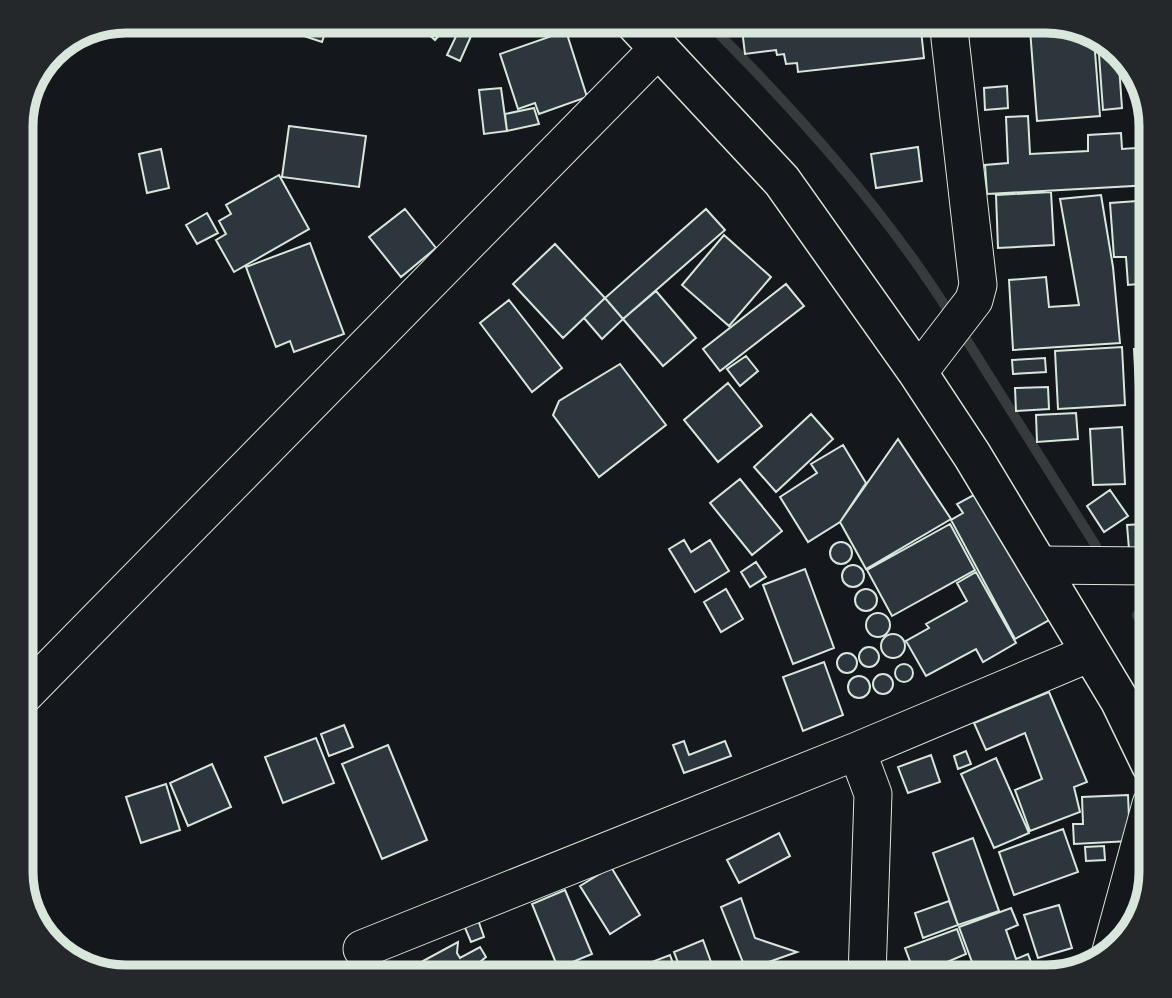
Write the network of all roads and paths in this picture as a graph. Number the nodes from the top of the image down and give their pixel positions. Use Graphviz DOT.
graph roads {
  1 [pos="645,33"];
  2 [pos="949,33"];
  3 [pos="659,48"];
  4 [pos="918,373"];
  5 [pos="1038,565"];
  6 [pos="1139,566"];
  7 [pos="1090,653"];
  8 [pos="33,686"];
  9 [pos="1139,740"];
  10 [pos="857,751"];
  11 [pos="1139,848"];
  12 [pos="1116,933"];
  13 [pos="362,949"];
  14 [pos="867,965"];
  1 -- 3 [label="main road"];
  2 -- 4 [label="street"];
  3 -- 4 [label="main road"];
  3 -- 8 [label="street"];
  4 -- 5 [label="main road"];
  5 -- 6 [label="street"];
  5 -- 7 [label="main road"];
  7 -- 9 [label="main road"];
  7 -- 10 [label="street"];
  10 -- 13 [label="street"];
  10 -- 14 [label="street"];
  11 -- 12 [label="street"];
}
